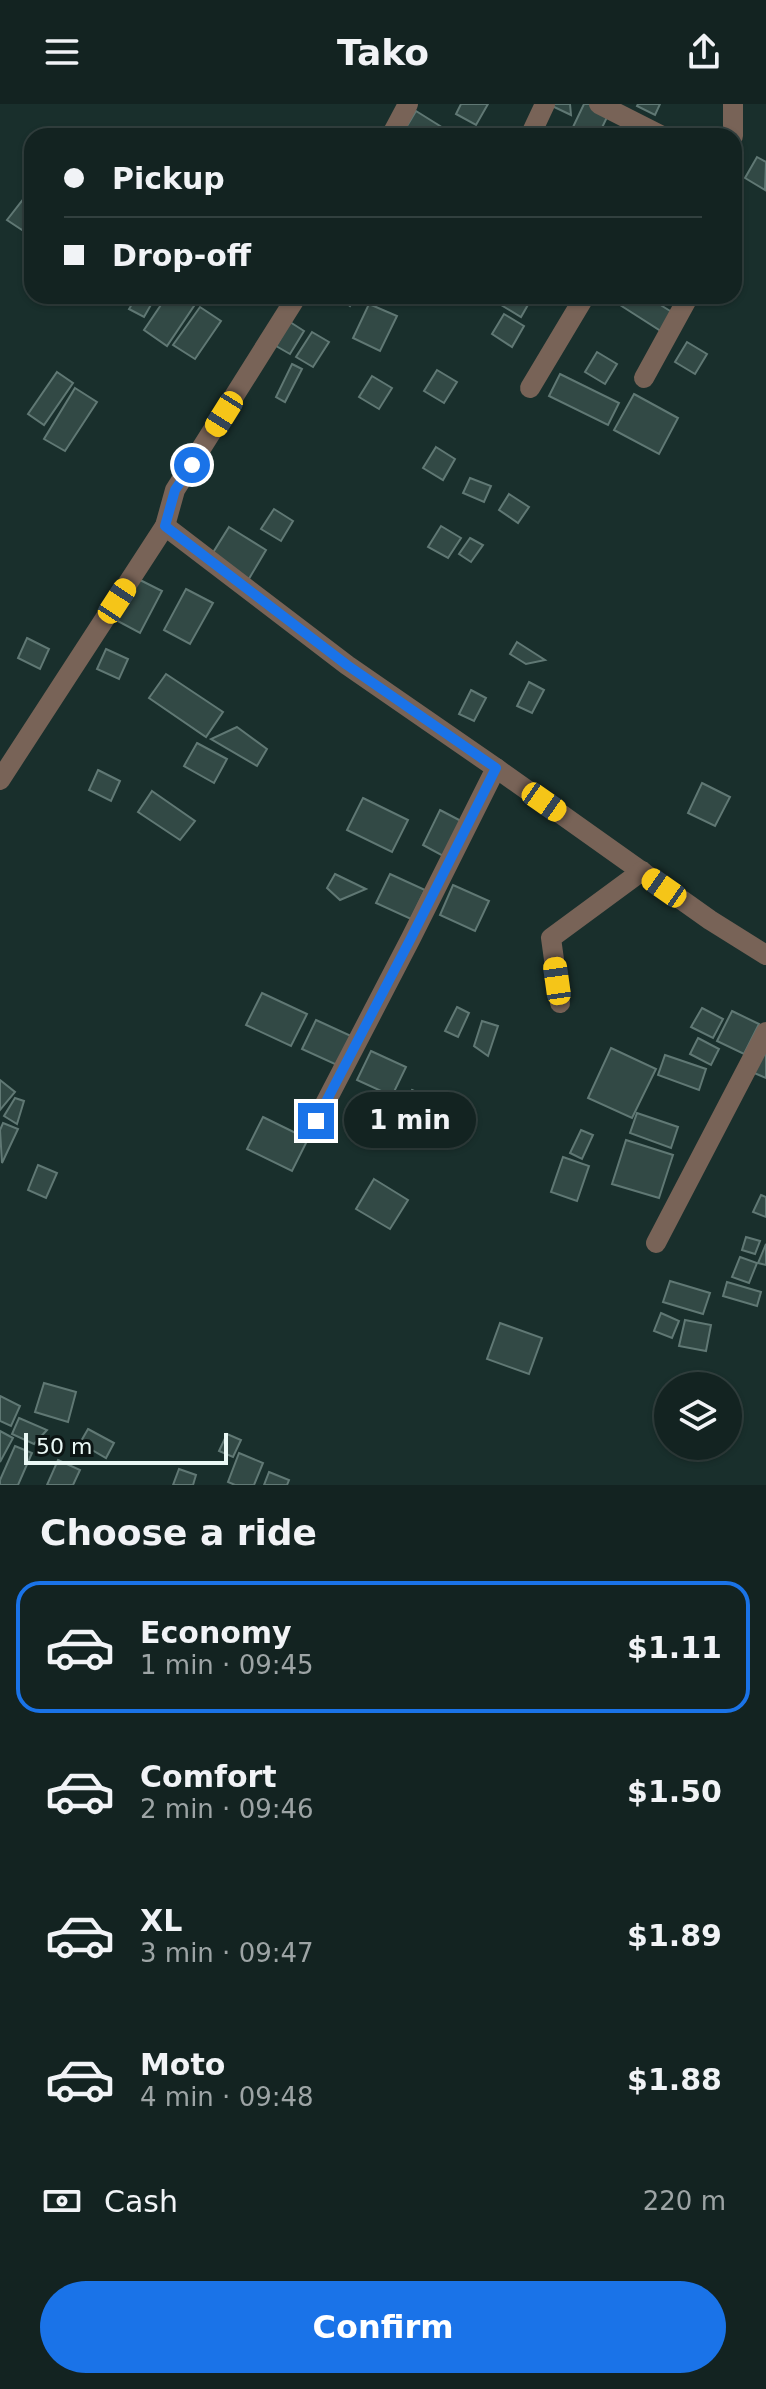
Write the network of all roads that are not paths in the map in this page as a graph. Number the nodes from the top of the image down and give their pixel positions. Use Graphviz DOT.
graph roads {
  1 [pos="408,104"];
  2 [pos="545,104"];
  3 [pos="599,104"];
  4 [pos="733,104"];
  5 [pos="395,128"];
  6 [pos="534,128"];
  7 [pos="646,128"];
  8 [pos="733,128"];
  9 [pos="292,304"];
  10 [pos="580,304"];
  11 [pos="685,304"];
  12 [pos="644,378"];
  13 [pos="530,388"];
  14 [pos="165,526"];
  15 [pos="496,768"];
  16 [pos="0,780"];
  17 [pos="642,871"];
  18 [pos="766,955"];
  19 [pos="560,1003"];
  20 [pos="766,1032"];
  21 [pos="316,1121"];
  22 [pos="656,1243"];
  1 -- 5 [label="street"];
  2 -- 6 [label="street"];
  3 -- 7 [label="street"];
  4 -- 8 [label="street"];
  9 -- 14 [label="street"];
  10 -- 13 [label="street"];
  11 -- 12 [label="street"];
  14 -- 15 [label="street"];
  14 -- 16 [label="street"];
  15 -- 17 [label="street"];
  15 -- 21 [label="street"];
  17 -- 18 [label="street"];
  17 -- 19 [label="street"];
  20 -- 22 [label="street"];
}
